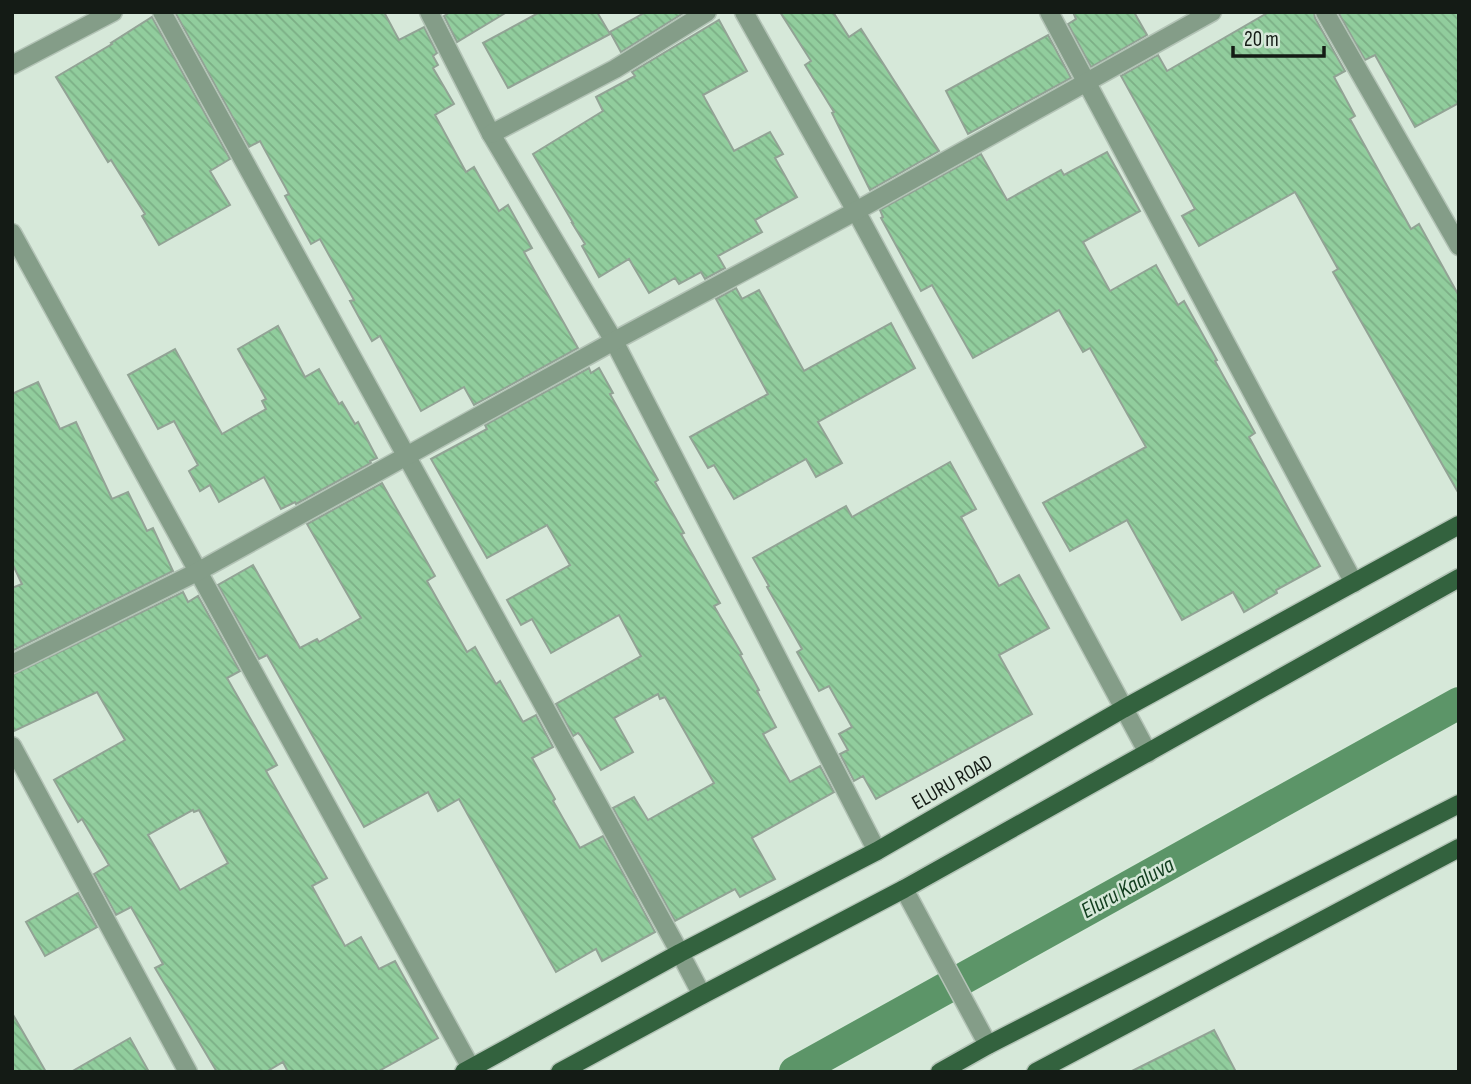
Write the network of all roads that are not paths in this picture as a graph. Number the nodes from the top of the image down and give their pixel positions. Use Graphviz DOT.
graph roads {
  1 [pos="113,12"];
  2 [pos="162,12"];
  3 [pos="429,12"];
  4 [pos="708,12"];
  5 [pos="744,12"];
  6 [pos="1049,12"];
  7 [pos="1212,12"];
  8 [pos="1325,12"];
  9 [pos="12,65"];
  10 [pos="1086,82"];
  11 [pos="491,134"];
  12 [pos="856,211"];
  13 [pos="12,233"];
  14 [pos="1459,246"];
  15 [pos="614,341"];
  16 [pos="406,456"];
  17 [pos="1459,525"];
  18 [pos="200,571"];
  19 [pos="1459,578"];
  20 [pos="1354,583"];
  21 [pos="12,664"];
  22 [pos="1123,709"];
  23 [pos="12,746"];
  24 [pos="1148,753"];
  25 [pos="1459,804"];
  26 [pos="1459,848"];
  27 [pos="877,851"];
  28 [pos="904,889"];
  29 [pos="680,953"];
  30 [pos="702,995"];
  31 [pos="988,1045"];
  32 [pos="468,1070"];
  33 [pos="188,1072"];
  34 [pos="560,1072"];
  35 [pos="940,1072"];
  36 [pos="1036,1072"];
  1 -- 9 [label="street"];
  2 -- 16 [label="street"];
  3 -- 11 [label="street"];
  4 -- 11 [label="street"];
  5 -- 12 [label="street"];
  6 -- 10 [label="street"];
  7 -- 10 [label="street"];
  8 -- 14 [label="street"];
  10 -- 12 [label="street"];
  10 -- 20 [label="street"];
  11 -- 15 [label="street"];
  12 -- 15 [label="street"];
  12 -- 22 [label="street"];
  13 -- 18 [label="street"];
  15 -- 16 [label="street"];
  15 -- 27 [label="street"];
  16 -- 18 [label="street"];
  16 -- 29 [label="street"];
  17 -- 20 [label="main road, ELURU ROAD"];
  18 -- 21 [label="street"];
  18 -- 32 [label="street"];
  19 -- 24 [label="main road"];
  20 -- 22 [label="main road, ELURU ROAD"];
  22 -- 24 [label="street"];
  22 -- 27 [label="main road, ELURU ROAD"];
  23 -- 33 [label="street"];
  24 -- 28 [label="main road"];
  25 -- 31 [label="main road"];
  26 -- 36 [label="main road"];
  27 -- 29 [label="main road, ELURU ROAD"];
  28 -- 30 [label="main road"];
  28 -- 31 [label="street"];
  29 -- 30 [label="street"];
  29 -- 32 [label="main road, ELURU ROAD"];
  30 -- 34 [label="main road"];
  31 -- 35 [label="main road"];
}
